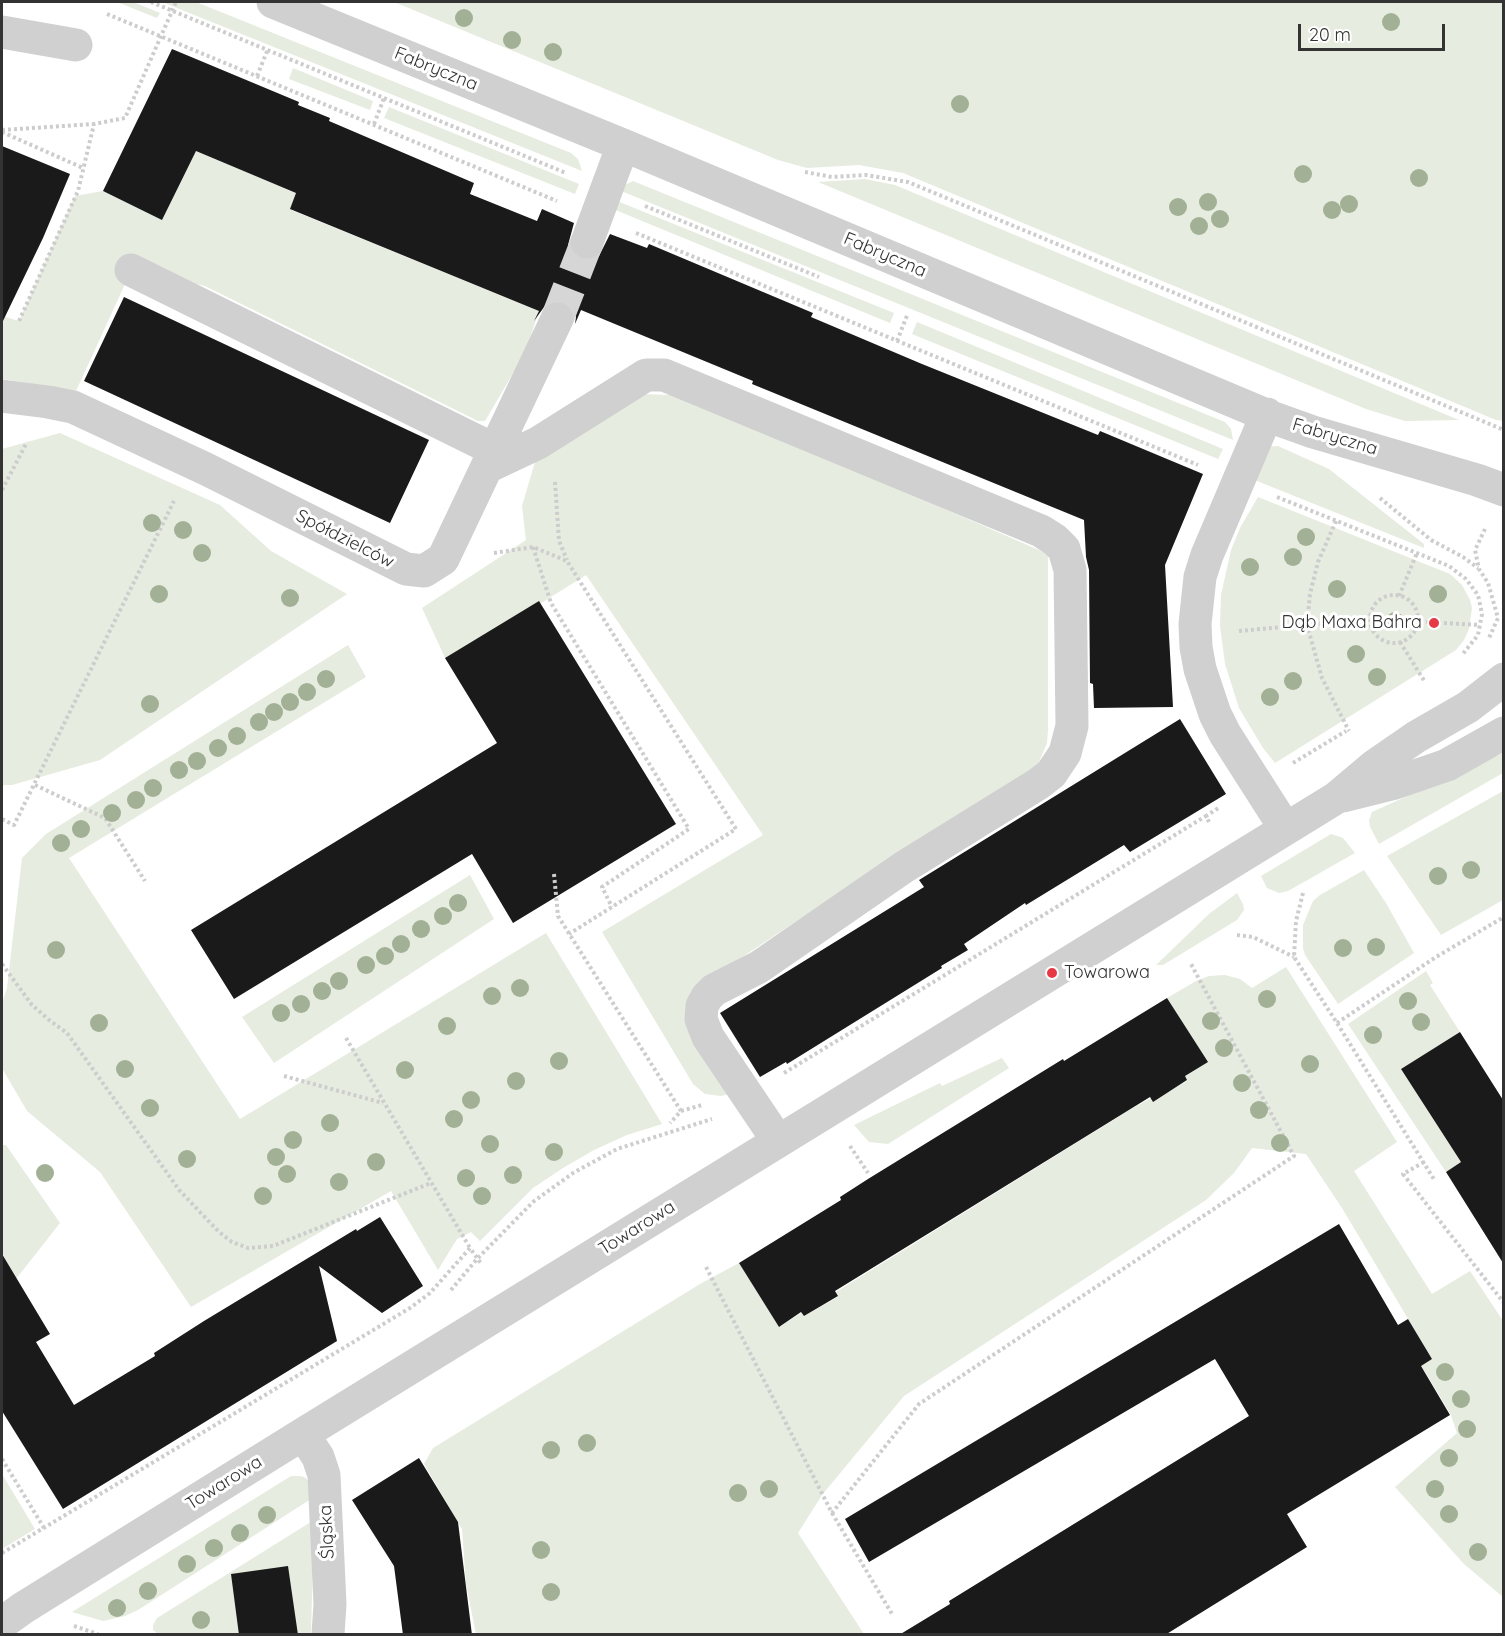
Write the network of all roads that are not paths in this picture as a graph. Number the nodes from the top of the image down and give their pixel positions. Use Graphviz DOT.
graph roads {
  1 [pos="273,2"];
  2 [pos="2,32"];
  3 [pos="76,45"];
  4 [pos="622,145"];
  5 [pos="596,216"];
  6 [pos="131,270"];
  7 [pos="557,319"];
  8 [pos="2,396"];
  9 [pos="1267,414"];
  10 [pos="491,458"];
  11 [pos="1503,490"];
  12 [pos="1503,679"];
  13 [pos="1503,733"];
  14 [pos="1336,798"];
  15 [pos="1285,828"];
  16 [pos="778,1141"];
  17 [pos="303,1434"];
  18 [pos="2,1623"];
  19 [pos="328,1635"];
  1 -- 4 [label="street, Fabryczna"];
  2 -- 3 [label="street"];
  4 -- 5 [label="street"];
  4 -- 9 [label="street, Fabryczna"];
  6 -- 10 [label="street"];
  7 -- 10 [label="street"];
  8 -- 10 [label="street, Spółdzielców"];
  9 -- 11 [label="street, Fabryczna"];
  9 -- 15 [label="street"];
  10 -- 16 [label="street"];
  12 -- 14 [label="street, Towarowa"];
  13 -- 14 [label="street, Towarowa"];
  14 -- 15 [label="street, Towarowa"];
  15 -- 16 [label="street, Towarowa"];
  16 -- 17 [label="street, Towarowa"];
  17 -- 18 [label="street, Towarowa"];
  17 -- 19 [label="street, Śląska"];
}
